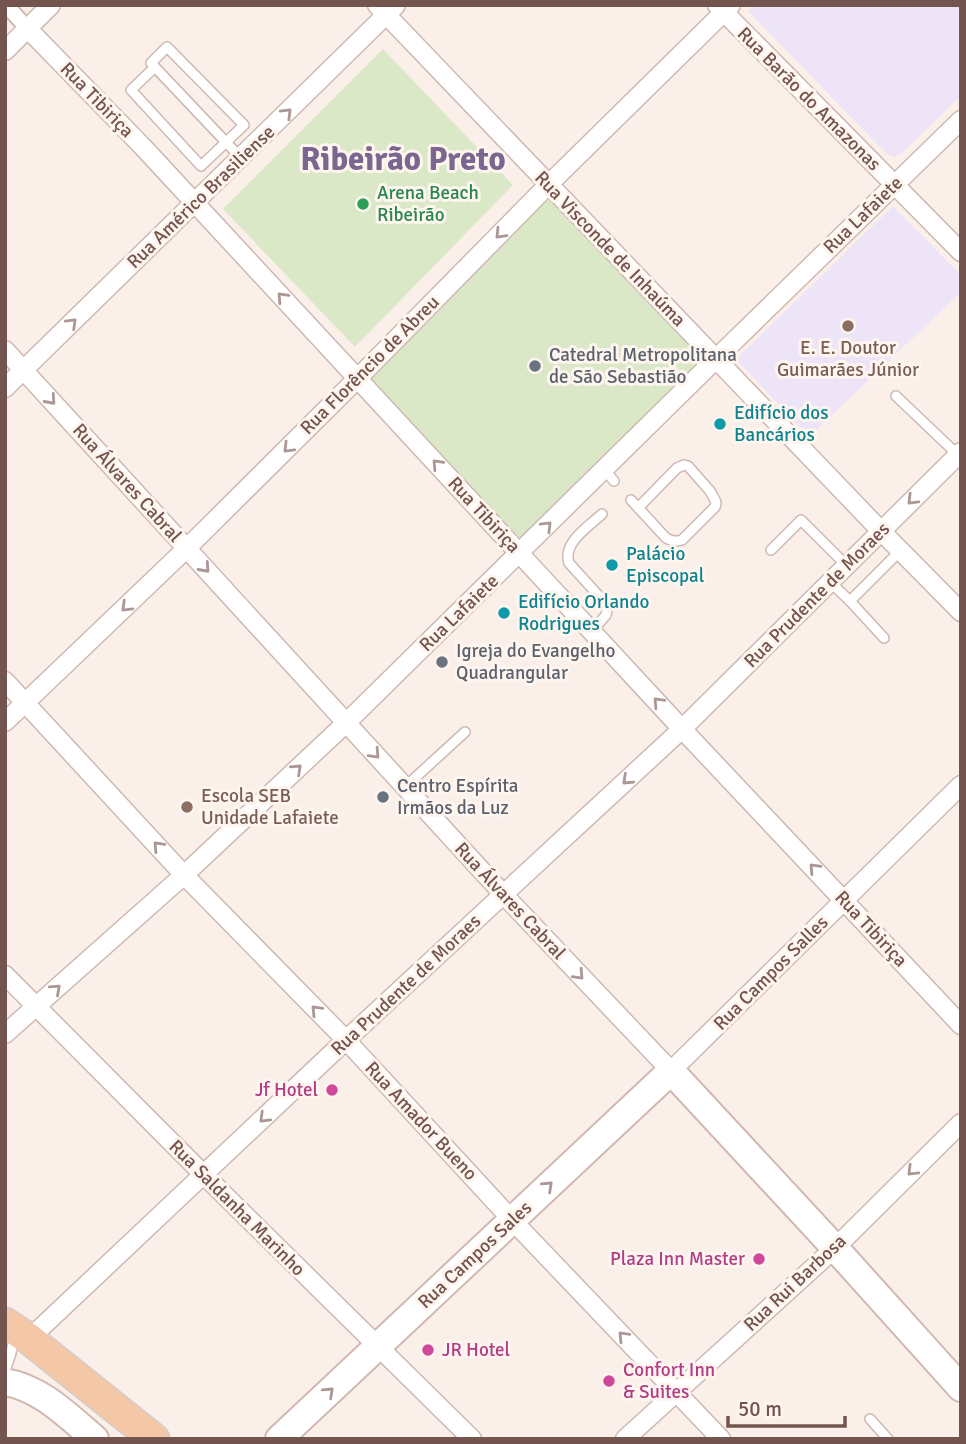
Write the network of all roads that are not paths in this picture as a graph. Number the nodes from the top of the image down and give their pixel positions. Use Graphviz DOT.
graph roads {
  1 [pos="6,5"];
  2 [pos="51,5"];
  3 [pos="724,8"];
  4 [pos="386,9"];
  5 [pos="27,28"];
  6 [pos="5,51"];
  7 [pos="155,67"];
  8 [pos="961,120"];
  9 [pos="227,142"];
  10 [pos="241,158"];
  11 [pos="895,184"];
  12 [pos="548,185"];
  13 [pos="195,203"];
  14 [pos="961,252"];
  15 [pos="5,349"];
  16 [pos="716,358"];
  17 [pos="24,370"];
  18 [pos="358,378"];
  19 [pos="5,388"];
  20 [pos="896,396"];
  21 [pos="959,454"];
  22 [pos="631,500"];
  23 [pos="638,508"];
  24 [pos="602,514"];
  25 [pos="881,531"];
  26 [pos="187,548"];
  27 [pos="771,550"];
  28 [pos="900,551"];
  29 [pos="519,554"];
  30 [pos="846,565"];
  31 [pos="830,582"];
  32 [pos="850,601"];
  33 [pos="961,612"];
  34 [pos="592,631"];
  35 [pos="884,638"];
  36 [pos="5,681"];
  37 [pos="26,702"];
  38 [pos="5,722"];
  39 [pos="346,723"];
  40 [pos="682,729"];
  41 [pos="465,732"];
  42 [pos="961,785"];
  43 [pos="405,787"];
  44 [pos="184,874"];
  45 [pos="503,894"];
  46 [pos="844,900"];
  47 [pos="5,975"];
  48 [pos="36,1007"];
  49 [pos="961,1025"];
  50 [pos="5,1034"];
  51 [pos="346,1040"];
  52 [pos="671,1071"];
  53 [pos="961,1123"];
  54 [pos="204,1175"];
  55 [pos="512,1220"];
  56 [pos="835,1248"];
  57 [pos="16,1330"];
  58 [pos="378,1347"];
  59 [pos="5,1371"];
  60 [pos="5,1382"];
  61 [pos="961,1388"];
  62 [pos="677,1392"];
  63 [pos="870,1419"];
  64 [pos="95,1439"];
  65 [pos="154,1439"];
  66 [pos="279,1439"];
  67 [pos="472,1439"];
  68 [pos="625,1439"];
  69 [pos="721,1439"];
  70 [pos="888,1439"];
  1 -- 5 [label="street, Rua Tibiriça"];
  2 -- 5 [label="street"];
  3 -- 11 [label="street, Rua Barão do Amazonas"];
  3 -- 12 [label="street, Rua Florêncio de Abreu"];
  10 -- 4 [label="street, Rua Américo Brasiliense, one-way"];
  4 -- 12 [label="street, Rua Visconde de Inhaúma"];
  5 -- 6 [label="street"];
  5 -- 13 [label="street, Rua Tibiriça"];
  7 -- 9 [label="lane"];
  7 -- 9 [label="lane"];
  7 -- 9 [label="lane"];
  8 -- 11 [label="street, Rua Lafaiete"];
  9 -- 10 [label="lane"];
  10 -- 13 [label="street, Rua Américo Brasiliense"];
  11 -- 14 [label="street, Rua Barão do Amazonas"];
  11 -- 16 [label="street, Rua Lafaiete"];
  12 -- 16 [label="street, Rua Visconde de Inhaúma"];
  12 -- 18 [label="street, Rua Florêncio de Abreu, one-way"];
  17 -- 13 [label="street, Rua Américo Brasiliense, one-way"];
  18 -- 13 [label="street, Rua Tibiriça, one-way"];
  15 -- 17 [label="street, Rua Álvares Cabral"];
  16 -- 25 [label="street, Rua Visconde de Inhaúma"];
  29 -- 16 [label="street, Rua Lafaiete, one-way"];
  17 -- 19 [label="street, Rua Américo Brasiliense"];
  17 -- 26 [label="street, Rua Álvares Cabral, one-way"];
  18 -- 26 [label="street, Rua Florêncio de Abreu, one-way"];
  29 -- 18 [label="street, Rua Tibiriça, one-way"];
  20 -- 21 [label="lane"];
  21 -- 25 [label="street, Rua Prudente de Moraes, one-way"];
  22 -- 23 [label="lane"];
  23 -- 23 [label="lane"];
  24 -- 34 [label="lane"];
  25 -- 28 [label="street, Rua Visconde de Inhaúma"];
  25 -- 30 [label="street, Rua Prudente de Moraes"];
  26 -- 37 [label="street, Rua Florêncio de Abreu, one-way"];
  26 -- 39 [label="street, Rua Álvares Cabral, one-way"];
  27 -- 30 [label="lane"];
  28 -- 32 [label="lane"];
  28 -- 33 [label="street, Rua Visconde de Inhaúma"];
  29 -- 34 [label="street, Rua Tibiriça"];
  29 -- 39 [label="street, Rua Lafaiete"];
  30 -- 31 [label="street, Rua Prudente de Moraes"];
  31 -- 32 [label="lane"];
  31 -- 40 [label="street, Rua Prudente de Moraes"];
  32 -- 35 [label="lane"];
  40 -- 34 [label="street, Rua Tibiriça, one-way"];
  36 -- 37 [label="street, Rua Amador Bueno"];
  37 -- 38 [label="street, Rua Florêncio de Abreu"];
  44 -- 37 [label="street, Rua Amador Bueno, one-way"];
  39 -- 43 [label="street, Rua Álvares Cabral, one-way"];
  44 -- 39 [label="street, Rua Lafaiete, one-way"];
  40 -- 45 [label="street, Rua Prudente de Moraes, one-way"];
  46 -- 40 [label="street, Rua Tibiriça, one-way"];
  41 -- 43 [label="lane"];
  42 -- 46 [label="street, Rua Campos Salles"];
  43 -- 45 [label="street, Rua Álvares Cabral"];
  48 -- 44 [label="street, Rua Lafaiete, one-way"];
  51 -- 44 [label="street, Rua Amador Bueno, one-way"];
  45 -- 51 [label="street, Rua Prudente de Moraes"];
  45 -- 52 [label="street, Rua Álvares Cabral, one-way"];
  46 -- 49 [label="street, Rua Tibiriça"];
  46 -- 52 [label="street, Rua Campos Salles"];
  47 -- 48 [label="street, Rua Saldanha Marinho"];
  48 -- 50 [label="street, Rua Lafaiete"];
  48 -- 54 [label="street, Rua Saldanha Marinho"];
  51 -- 54 [label="street, Rua Prudente de Moraes, one-way"];
  51 -- 55 [label="street, Rua Amador Bueno"];
  55 -- 52 [label="main road, Rua Campos Sales, one-way"];
  52 -- 56 [label="main road, Rua Álvares Cabral"];
  53 -- 56 [label="street, Rua Rui Barbosa, one-way"];
  54 -- 57 [label="street, Rua Prudente de Moraes"];
  54 -- 58 [label="street, Rua Saldanha Marinho"];
  55 -- 58 [label="main road, Rua Campos Sales"];
  62 -- 55 [label="street, Rua Amador Bueno, one-way"];
  56 -- 61 [label="main road, Rua Álvares Cabral"];
  56 -- 62 [label="street, Rua Rui Barbosa"];
  57 -- 59 [label="lane"];
  57 -- 65 [label="main road"];
  66 -- 58 [label="main road, Rua Campos Sales, one-way"];
  58 -- 67 [label="street, Rua Saldanha Marinho"];
  60 -- 64 [label="main road"];
  62 -- 68 [label="street, Rua Rui Barbosa"];
  62 -- 69 [label="street, Rua Amador Bueno"];
  63 -- 70 [label="lane"];
}
